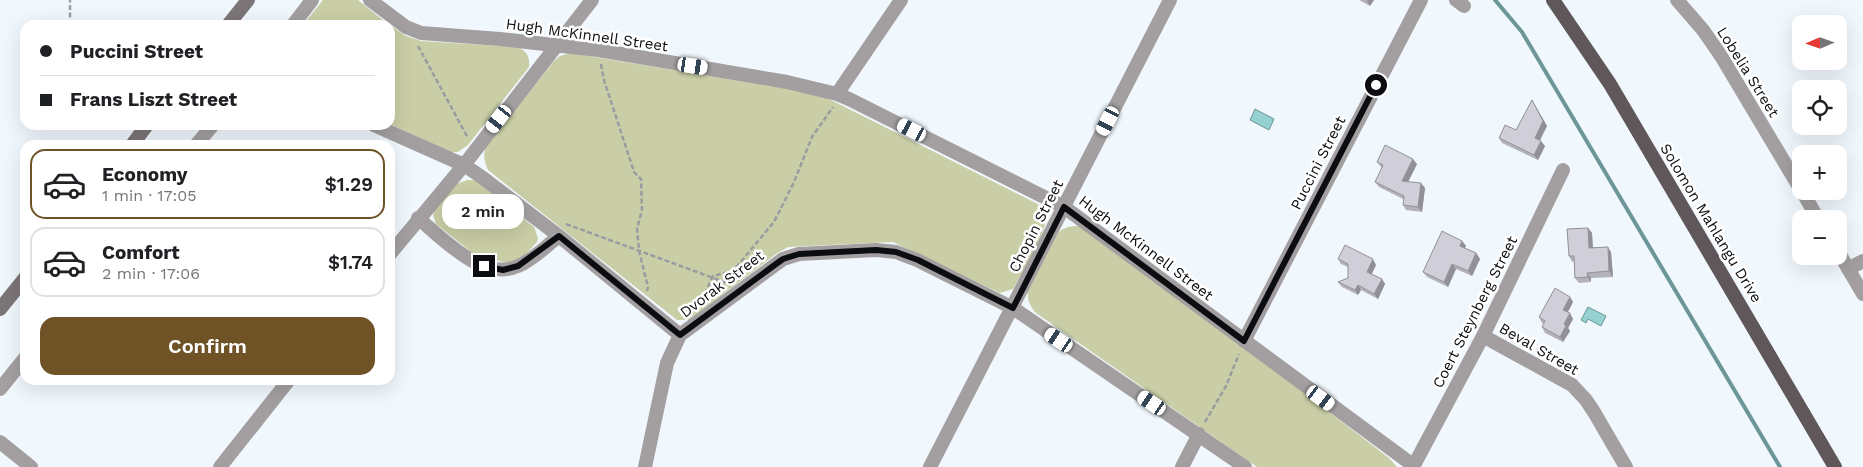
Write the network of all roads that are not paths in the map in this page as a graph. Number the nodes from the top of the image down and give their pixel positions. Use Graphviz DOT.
graph roads {
  1 [pos="248,0"];
  2 [pos="312,0"];
  3 [pos="370,0"];
  4 [pos="592,0"];
  5 [pos="901,0"];
  6 [pos="1170,0"];
  7 [pos="1421,0"];
  8 [pos="1553,0"];
  9 [pos="1677,0"];
  10 [pos="232,20"];
  11 [pos="297,20"];
  12 [pos="556,46"];
  13 [pos="837,94"];
  14 [pos="144,130"];
  15 [pos="208,130"];
  16 [pos="385,130"];
  17 [pos="136,140"];
  18 [pos="200,140"];
  19 [pos="464,165"];
  20 [pos="1563,170"];
  21 [pos="1792,174"];
  22 [pos="1064,207"];
  23 [pos="418,218"];
  24 [pos="562,230"];
  25 [pos="395,248"];
  26 [pos="1863,261"];
  27 [pos="1846,265"];
  28 [pos="1848,269"];
  29 [pos="20,284"];
  30 [pos="1863,294"];
  31 [pos="1013,308"];
  32 [pos="0,309"];
  33 [pos="680,335"];
  34 [pos="1483,336"];
  35 [pos="1244,341"];
  36 [pos="20,364"];
  37 [pos="285,385"];
  38 [pos="0,389"];
  39 [pos="1199,434"];
  40 [pos="0,442"];
  41 [pos="31,467"];
  42 [pos="220,467"];
  43 [pos="645,467"];
  44 [pos="930,467"];
  45 [pos="1182,467"];
  46 [pos="1245,467"];
  47 [pos="1414,467"];
  48 [pos="1626,467"];
  49 [pos="1835,467"];
  1 -- 10 [label="main road"];
  2 -- 11 [label="street"];
  3 -- 12 [label="street, Hugh McKinnell Street"];
  4 -- 12 [label="street"];
  5 -- 13 [label="street"];
  6 -- 22 [label="street, Chopin Street"];
  7 -- 35 [label="street, Puccini Street"];
  8 -- 49 [label="main road, Solomon Mahlangu Drive"];
  9 -- 21 [label="street, Lobelia Street"];
  12 -- 13 [label="street, Hugh McKinnell Street"];
  12 -- 19 [label="street"];
  13 -- 22 [label="street, Hugh McKinnell Street"];
  14 -- 17 [label="main road"];
  15 -- 18 [label="street"];
  16 -- 19 [label="street, Dvorak Street"];
  19 -- 23 [label="street"];
  19 -- 24 [label="street, Dvorak Street"];
  20 -- 34 [label="street, Coert Steynberg Street"];
  22 -- 31 [label="street, Chopin Street"];
  22 -- 35 [label="street, Hugh McKinnell Street"];
  23 -- 24 [label="street"];
  23 -- 25 [label="street"];
  24 -- 33 [label="street, Dvorak Street"];
  26 -- 28 [label="street"];
  27 -- 28 [label="street"];
  28 -- 30 [label="street"];
  29 -- 32 [label="main road"];
  31 -- 33 [label="street, Dvorak Street"];
  31 -- 39 [label="street, Dvorak Street"];
  31 -- 44 [label="street, Chopin Street"];
  33 -- 43 [label="street"];
  34 -- 47 [label="street, Coert Steynberg Street"];
  34 -- 48 [label="street, Beval Street"];
  35 -- 47 [label="street, Hugh McKinnell Street"];
  36 -- 38 [label="street"];
  37 -- 42 [label="street"];
  39 -- 45 [label="street"];
  39 -- 46 [label="street, Dvorak Street"];
  40 -- 41 [label="street"];
}
